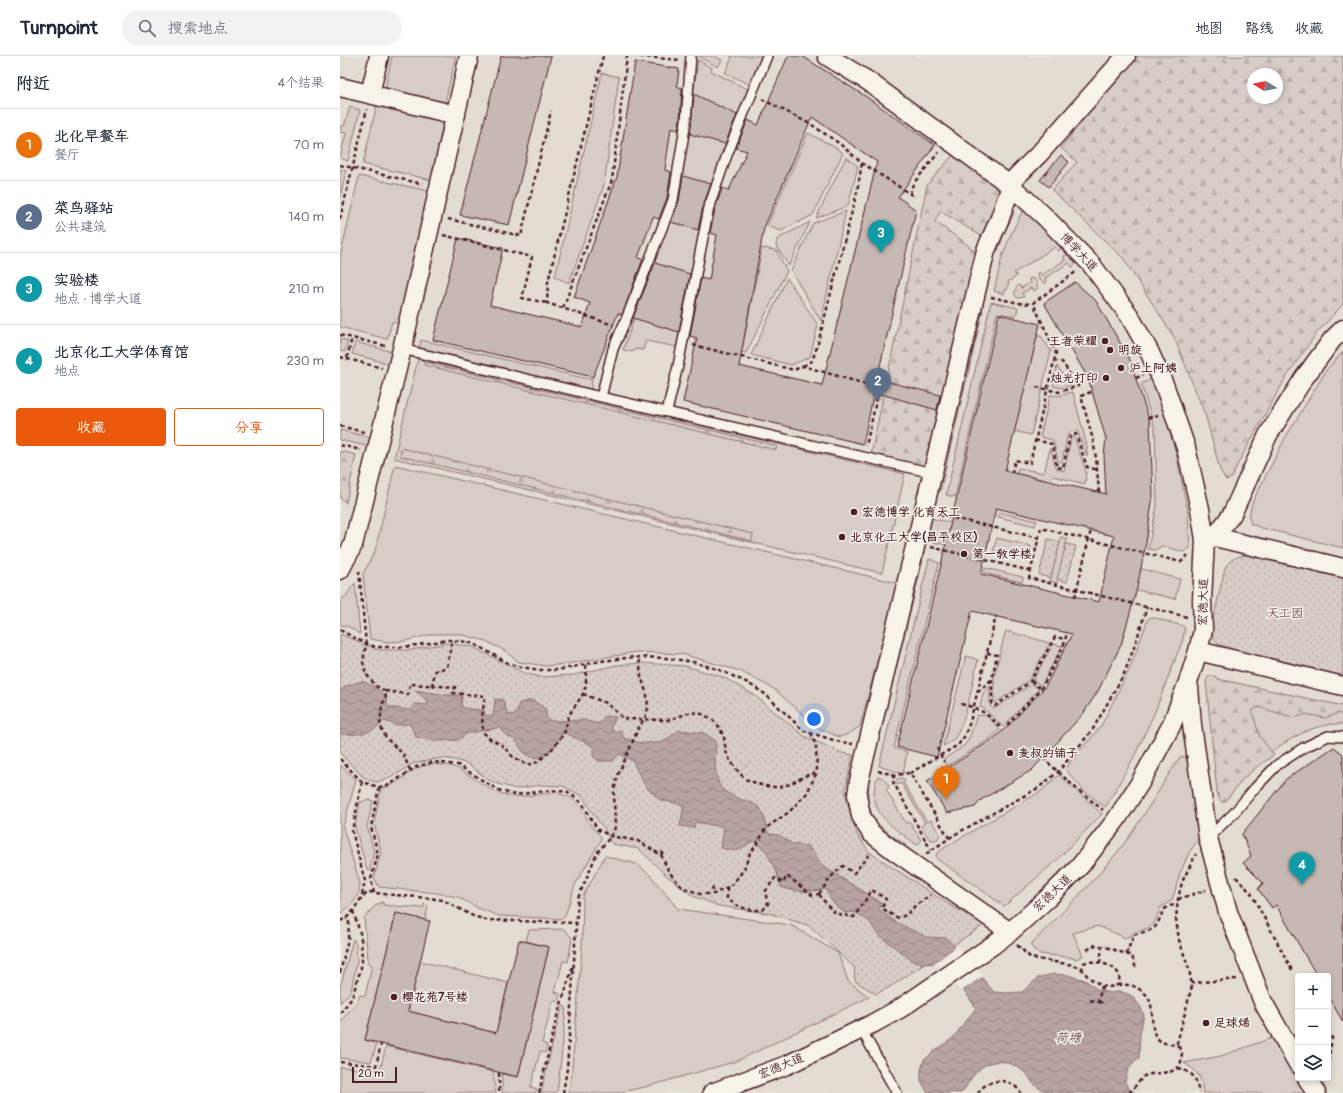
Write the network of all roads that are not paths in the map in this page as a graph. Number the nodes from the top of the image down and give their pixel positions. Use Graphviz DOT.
graph roads {
  1 [pos="380,56"];
  2 [pos="469,56"];
  3 [pos="767,56"];
  4 [pos="827,56"];
  5 [pos="1126,56"];
  6 [pos="690,58"];
  7 [pos="340,87"];
  8 [pos="370,94"];
  9 [pos="456,115"];
  10 [pos="1011,186"];
  11 [pos="1343,329"];
  12 [pos="402,349"];
  13 [pos="601,397"];
  14 [pos="667,411"];
  15 [pos="933,473"];
  16 [pos="1210,539"];
  17 [pos="1343,568"];
  18 [pos="340,570"];
  19 [pos="1198,651"];
  20 [pos="1188,682"];
  21 [pos="1343,686"];
  22 [pos="1343,737"];
  23 [pos="1208,838"];
  24 [pos="1010,932"];
  25 [pos="861,1029"];
  26 [pos="1295,1059"];
  27 [pos="1309,1081"];
  28 [pos="754,1085"];
  29 [pos="712,1093"];
  30 [pos="897,1093"];
  31 [pos="1316,1093"];
  1 -- 8 [label="street"];
  2 -- 9 [label="street"];
  3 -- 14 [label="lane"];
  4 -- 10 [label="street, 博学大道"];
  5 -- 10 [label="street"];
  6 -- 13 [label="lane"];
  7 -- 8 [label="street"];
  8 -- 9 [label="street"];
  9 -- 12 [label="street"];
  10 -- 15 [label="street"];
  10 -- 16 [label="street, 博学大道"];
  11 -- 16 [label="street"];
  12 -- 13 [label="lane"];
  12 -- 18 [label="street"];
  13 -- 14 [label="lane"];
  14 -- 15 [label="lane"];
  15 -- 24 [label="street"];
  16 -- 17 [label="street"];
  16 -- 19 [label="street, 宏德大道"];
  19 -- 20 [label="street, 宏德大道"];
  19 -- 21 [label="street"];
  20 -- 23 [label="street"];
  20 -- 24 [label="street, 宏德大道"];
  22 -- 23 [label="lane"];
  23 -- 26 [label="street"];
  24 -- 25 [label="street, 宏德大道"];
  25 -- 28 [label="street, 宏德大道"];
  25 -- 30 [label="lane"];
  27 -- 31 [label="street"];
  28 -- 29 [label="street, 宏德大道"];
}
